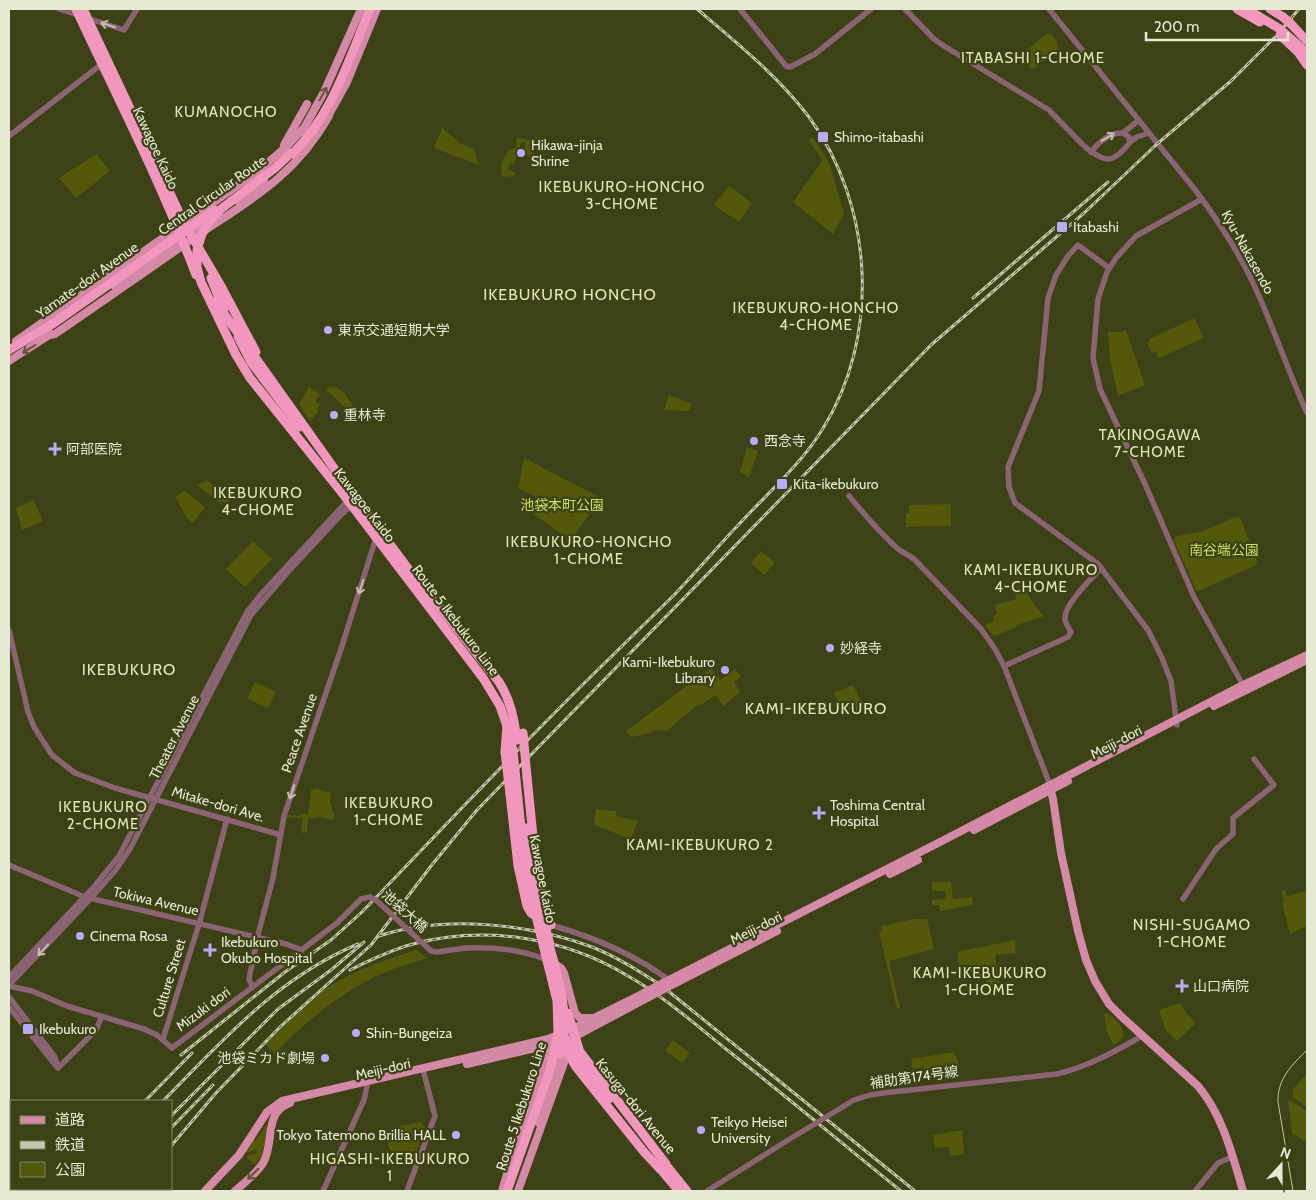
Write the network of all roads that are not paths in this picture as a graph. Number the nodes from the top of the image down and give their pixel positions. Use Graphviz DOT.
graph roads {
  1 [pos="59,9"];
  2 [pos="137,9"];
  3 [pos="361,9"];
  4 [pos="369,9"];
  5 [pos="378,9"];
  6 [pos="740,9"];
  7 [pos="871,9"];
  8 [pos="906,9"];
  9 [pos="1049,9"];
  10 [pos="1237,9"];
  11 [pos="1248,9"];
  12 [pos="1260,9"];
  13 [pos="1270,9"];
  14 [pos="83,14"];
  15 [pos="1307,41"];
  16 [pos="1307,52"];
  17 [pos="104,62"];
  18 [pos="1307,65"];
  19 [pos="307,104"];
  20 [pos="329,116"];
  21 [pos="1138,120"];
  22 [pos="303,129"];
  23 [pos="1123,133"];
  24 [pos="1149,133"];
  25 [pos="9,136"];
  26 [pos="1130,142"];
  27 [pos="1091,152"];
  28 [pos="279,153"];
  29 [pos="291,153"];
  30 [pos="1202,199"];
  31 [pos="196,218"];
  32 [pos="181,225"];
  33 [pos="198,228"];
  34 [pos="193,238"];
  35 [pos="185,245"];
  36 [pos="206,262"];
  37 [pos="1110,268"];
  38 [pos="49,336"];
  39 [pos="11,346"];
  40 [pos="9,361"];
  41 [pos="1307,414"];
  42 [pos="850,496"];
  43 [pos="350,498"];
  44 [pos="375,541"];
  45 [pos="1101,568"];
  46 [pos="9,630"];
  47 [pos="1307,655"];
  48 [pos="1307,660"];
  49 [pos="1004,666"];
  50 [pos="1244,688"];
  51 [pos="1177,722"];
  52 [pos="507,725"];
  53 [pos="517,739"];
  54 [pos="1254,759"];
  55 [pos="518,785"];
  56 [pos="1050,788"];
  57 [pos="152,799"];
  58 [pos="521,818"];
  59 [pos="227,819"];
  60 [pos="281,835"];
  61 [pos="9,865"];
  62 [pos="88,897"];
  63 [pos="1183,899"];
  64 [pos="199,924"];
  65 [pos="551,925"];
  66 [pos="257,937"];
  67 [pos="312,942"];
  68 [pos="302,950"];
  69 [pos="552,963"];
  70 [pos="9,977"];
  71 [pos="668,984"];
  72 [pos="9,986"];
  73 [pos="253,987"];
  74 [pos="647,995"];
  75 [pos="9,997"];
  76 [pos="9,1007"];
  77 [pos="102,1016"];
  78 [pos="598,1016"];
  79 [pos="558,1025"];
  80 [pos="1142,1036"];
  81 [pos="565,1037"];
  82 [pos="163,1039"];
  83 [pos="535,1049"];
  84 [pos="568,1054"];
  85 [pos="547,1062"];
  86 [pos="576,1067"];
  87 [pos="58,1068"];
  88 [pos="562,1068"];
  89 [pos="424,1073"];
  90 [pos="367,1083"];
  91 [pos="535,1122"];
  92 [pos="260,1123"];
  93 [pos="272,1123"];
  94 [pos="1232,1157"];
  95 [pos="663,1166"];
  96 [pos="205,1191"];
  97 [pos="236,1191"];
  98 [pos="323,1191"];
  99 [pos="407,1191"];
  100 [pos="505,1191"];
  101 [pos="515,1191"];
  102 [pos="679,1191"];
  103 [pos="687,1191"];
  104 [pos="707,1191"];
  105 [pos="1195,1191"];
  106 [pos="1242,1191"];
  1 -- 14 [label="street"];
  2 -- 14 [label="street, one-way"];
  22 -- 3 [label="main road, one-way"];
  4 -- 29 [label="highway, Central Circular Route"];
  5 -- 20 [label="main road"];
  6 -- 7 [label="street"];
  8 -- 27 [label="street"];
  9 -- 21 [label="street, Kyu-Nakasendo"];
  10 -- 18 [label="highway"];
  11 -- 16 [label="highway, bridge"];
  12 -- 16 [label="highway, bridge"];
  13 -- 15 [label="highway, bridge"];
  14 -- 17 [label="highway, Kawagoe Kaido"];
  17 -- 25 [label="street"];
  17 -- 32 [label="highway, Kawagoe Kaido"];
  19 -- 28 [label="main road"];
  20 -- 33 [label="main road"];
  20 -- 34 [label="main road"];
  21 -- 23 [label="street"];
  21 -- 24 [label="street, Kyu-Nakasendo"];
  22 -- 28 [label="main road"];
  22 -- 31 [label="main road"];
  23 -- 26 [label="street"];
  27 -- 23 [label="street, one-way"];
  24 -- 26 [label="street"];
  24 -- 30 [label="street, Kyu-Nakasendo"];
  26 -- 27 [label="street"];
  28 -- 32 [label="main road"];
  29 -- 39 [label="highway, Central Circular Route, bridge"];
  29 -- 43 [label="highway, Route 5 Ikebukuro Line, bridge"];
  29 -- 43 [label="highway, Route 5 Ikebukuro Line, bridge"];
  30 -- 37 [label="street"];
  30 -- 41 [label="street, Kyu-Nakasendo"];
  32 -- 34 [label="highway, Kawagoe Kaido"];
  32 -- 35 [label="highway, Kawagoe Kaido"];
  32 -- 39 [label="main road"];
  34 -- 35 [label="main road"];
  34 -- 36 [label="highway, Kawagoe Kaido"];
  35 -- 38 [label="main road"];
  35 -- 43 [label="highway, Kawagoe Kaido, bridge"];
  36 -- 43 [label="highway, Kawagoe Kaido"];
  36 -- 43 [label="highway, bridge"];
  37 -- 45 [label="street"];
  37 -- 50 [label="street"];
  38 -- 39 [label="main road, Yamate-dori Avenue"];
  38 -- 40 [label="main road, Yamate-dori Avenue, one-way"];
  42 -- 49 [label="street"];
  43 -- 44 [label="highway, Kawagoe Kaido"];
  43 -- 53 [label="highway, Kawagoe Kaido"];
  43 -- 57 [label="street, Theater Avenue"];
  43 -- 100 [label="highway, Route 5 Ikebukuro Line, bridge"];
  43 -- 101 [label="highway, Route 5 Ikebukuro Line, bridge"];
  44 -- 52 [label="highway, Kawagoe Kaido"];
  44 -- 60 [label="street, Peace Avenue, one-way"];
  45 -- 49 [label="street"];
  45 -- 51 [label="street"];
  46 -- 57 [label="street, Mitake-dori Ave."];
  47 -- 50 [label="main road, Meiji-dori"];
  48 -- 50 [label="main road, Meiji-dori"];
  49 -- 56 [label="street"];
  50 -- 51 [label="main road, Meiji-dori"];
  51 -- 56 [label="main road, Meiji-dori"];
  52 -- 53 [label="highway, Kawagoe Kaido"];
  52 -- 55 [label="highway, bridge"];
  53 -- 55 [label="highway, bridge"];
  53 -- 55 [label="highway, Kawagoe Kaido, bridge"];
  54 -- 63 [label="street"];
  55 -- 58 [label="highway, Kawagoe Kaido"];
  55 -- 65 [label="highway"];
  55 -- 65 [label="highway"];
  56 -- 71 [label="main road, Meiji-dori"];
  56 -- 80 [label="main road"];
  57 -- 59 [label="street, Mitake-dori Ave."];
  57 -- 62 [label="street, Theater Avenue"];
  58 -- 79 [label="highway, Kawagoe Kaido, bridge"];
  58 -- 81 [label="highway, Kawagoe Kaido, bridge"];
  59 -- 60 [label="street, Mitake-dori Ave."];
  59 -- 64 [label="street, Culture Street"];
  60 -- 66 [label="street, Peace Avenue"];
  61 -- 62 [label="street, Tokiwa Avenue"];
  62 -- 64 [label="street, Tokiwa Avenue"];
  62 -- 70 [label="street, Theater Avenue"];
  62 -- 72 [label="street, Theater Avenue, one-way"];
  64 -- 66 [label="street, Tokiwa Avenue"];
  64 -- 82 [label="street, Culture Street"];
  65 -- 71 [label="street"];
  66 -- 68 [label="street, Tokiwa Avenue"];
  66 -- 73 [label="street, Peace Avenue"];
  67 -- 68 [label="street, Mizuki dori"];
  67 -- 69 [label="street, 池袋大橋, bridge"];
  68 -- 73 [label="street, Mizuki dori"];
  69 -- 78 [label="main road"];
  69 -- 81 [label="highway"];
  71 -- 74 [label="main road, Meiji-dori, bridge"];
  72 -- 77 [label="street, Mizuki dori"];
  73 -- 82 [label="street, Mizuki dori"];
  74 -- 78 [label="main road, Meiji-dori"];
  74 -- 81 [label="main road, Meiji-dori"];
  75 -- 87 [label="street"];
  76 -- 87 [label="street"];
  77 -- 82 [label="street, Mizuki dori"];
  77 -- 87 [label="street"];
  78 -- 81 [label="main road, Meiji-dori"];
  79 -- 81 [label="highway, Kawagoe Kaido, bridge"];
  79 -- 91 [label="main road, bridge"];
  80 -- 94 [label="main road"];
  80 -- 104 [label="street, 補助第174号線, bridge"];
  81 -- 83 [label="main road, Meiji-dori"];
  81 -- 84 [label="highway"];
  81 -- 85 [label="main road"];
  81 -- 90 [label="main road, Meiji-dori"];
  81 -- 91 [label="main road, bridge"];
  81 -- 95 [label="highway, Kasuga-dori Avenue, bridge"];
  81 -- 95 [label="highway"];
  83 -- 85 [label="main road"];
  83 -- 89 [label="main road, Meiji-dori"];
  84 -- 86 [label="highway"];
  84 -- 88 [label="main road"];
  85 -- 88 [label="main road"];
  85 -- 100 [label="main road"];
  86 -- 88 [label="main road"];
  86 -- 95 [label="highway"];
  88 -- 101 [label="main road"];
  89 -- 90 [label="main road, Meiji-dori"];
  89 -- 99 [label="street"];
  90 -- 92 [label="main road, Meiji-dori"];
  90 -- 93 [label="main road, Meiji-dori"];
  90 -- 98 [label="street"];
  91 -- 100 [label="main road"];
  91 -- 101 [label="main road"];
  92 -- 93 [label="main road"];
  92 -- 96 [label="main road, Meiji-dori"];
  93 -- 97 [label="main road, Meiji-dori, one-way"];
  94 -- 105 [label="street"];
  94 -- 106 [label="main road"];
  95 -- 102 [label="highway, Kasuga-dori Avenue"];
  95 -- 103 [label="highway, Kasuga-dori Avenue"];
}
